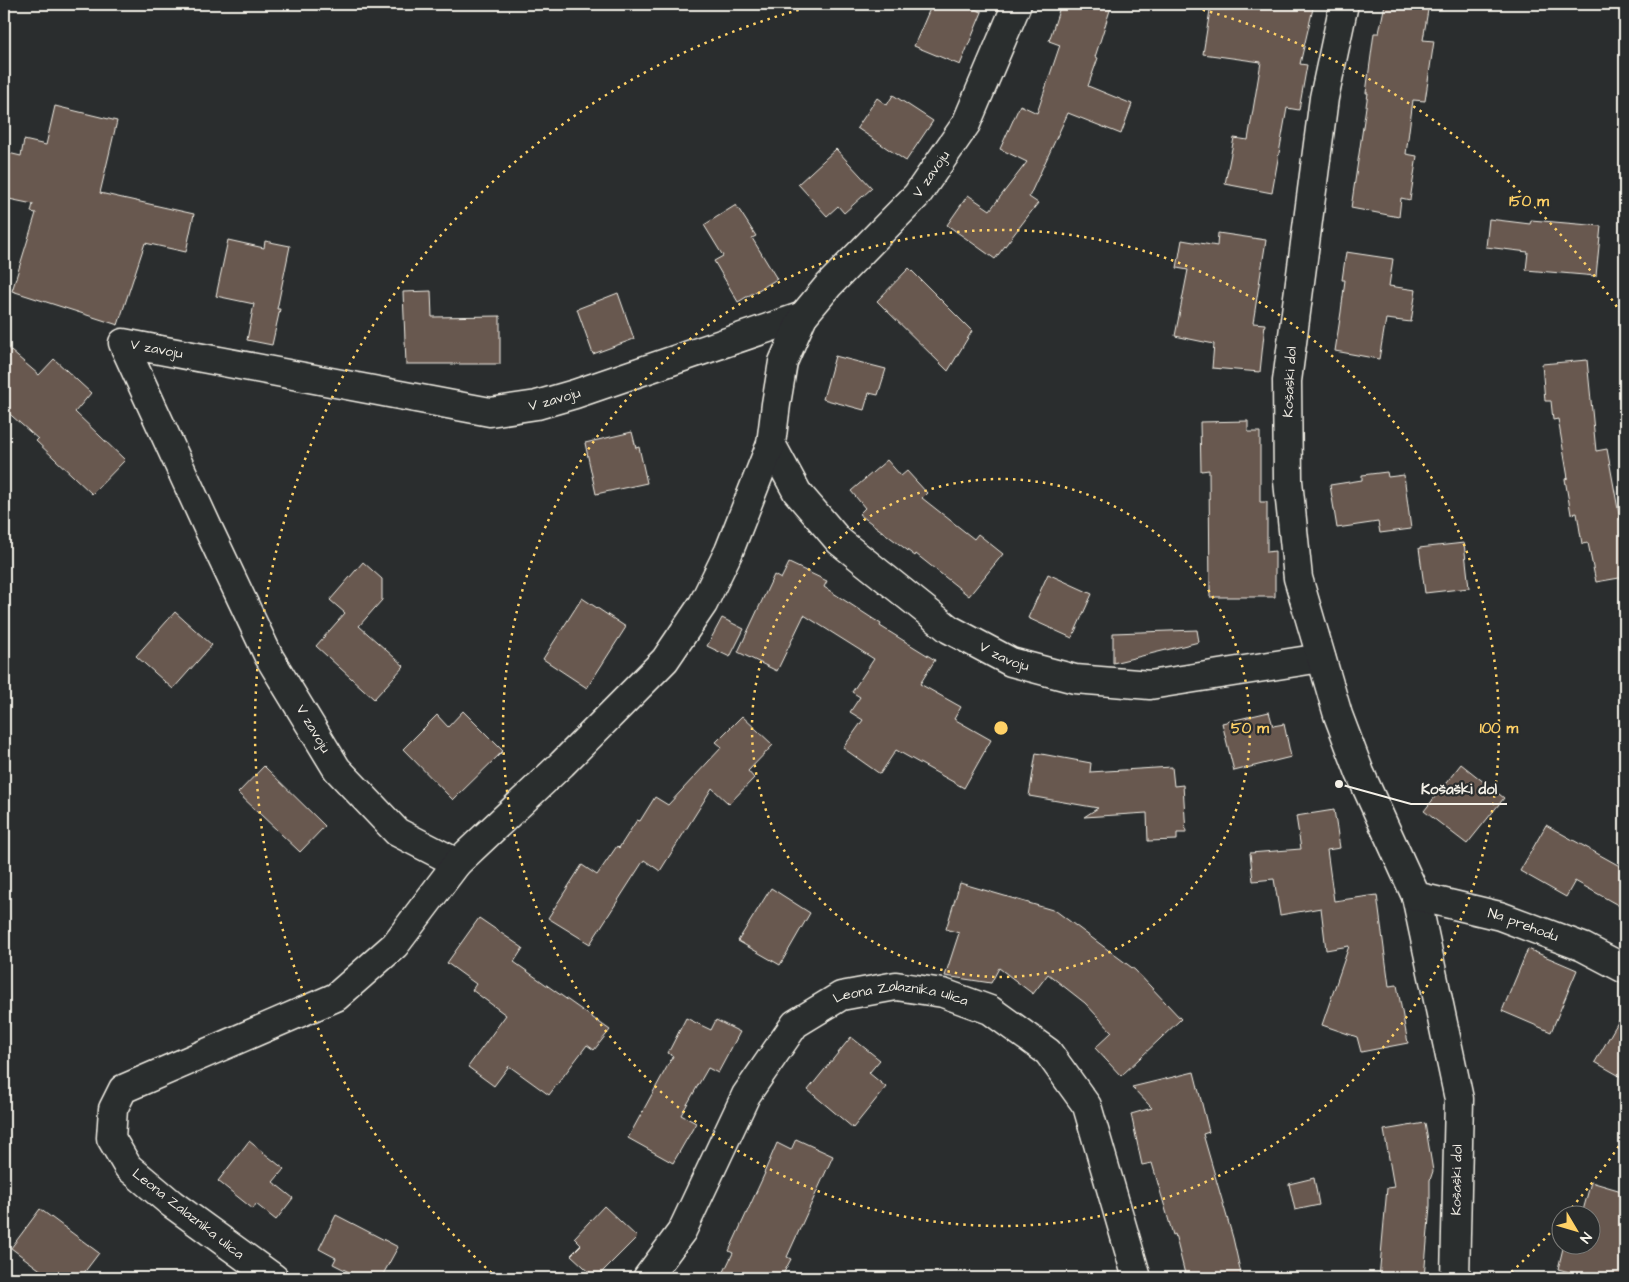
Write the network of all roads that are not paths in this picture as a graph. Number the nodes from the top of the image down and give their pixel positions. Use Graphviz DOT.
graph roads {
  1 [pos="1017,4"];
  2 [pos="1344,4"];
  3 [pos="803,316"];
  4 [pos="771,444"];
  5 [pos="1321,658"];
  6 [pos="457,864"];
  7 [pos="1416,896"];
  8 [pos="1625,969"];
  9 [pos="128,1167"];
  10 [pos="274,1278"];
  11 [pos="646,1278"];
  12 [pos="1137,1278"];
  13 [pos="1455,1278"];
  1 -- 3 [label="street, V zavoju"];
  2 -- 5 [label="street, Košaški dol"];
  3 -- 4 [label="street, V zavoju"];
  3 -- 6 [label="street, V zavoju"];
  4 -- 5 [label="street, V zavoju"];
  4 -- 6 [label="street, V zavoju"];
  5 -- 7 [label="street, Košaški dol"];
  6 -- 9 [label="street, V zavoju"];
  7 -- 8 [label="street, Na prehodu"];
  7 -- 13 [label="street, Košaški dol"];
  9 -- 10 [label="street, Leona Zalaznika ulica"];
  11 -- 12 [label="street, Leona Zalaznika ulica"];
}
